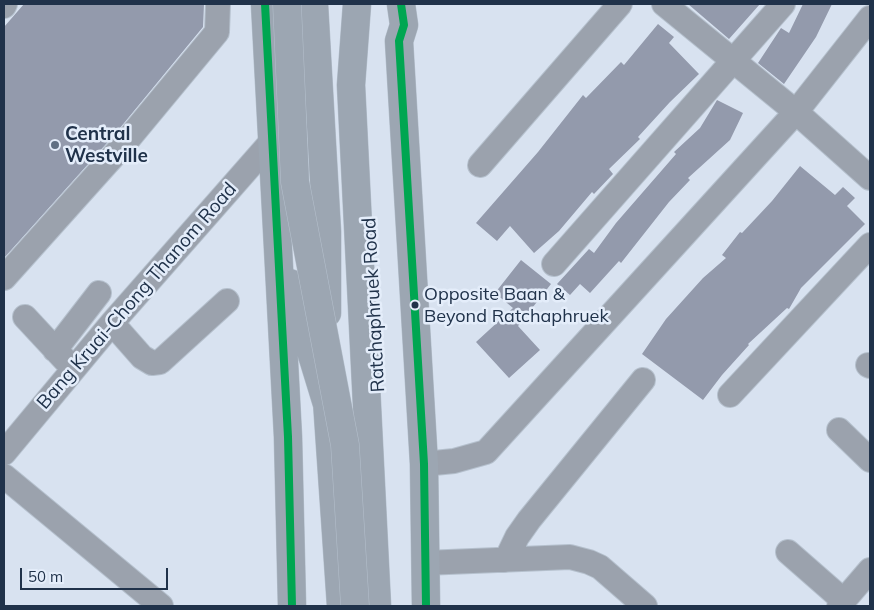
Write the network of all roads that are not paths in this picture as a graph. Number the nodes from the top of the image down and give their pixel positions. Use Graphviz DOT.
graph roads {
  1 [pos="218,4"];
  2 [pos="265,4"];
  3 [pos="287,4"];
  4 [pos="314,4"];
  5 [pos="358,4"];
  6 [pos="366,4"];
  7 [pos="620,4"];
  8 [pos="664,4"];
  9 [pos="783,4"];
  10 [pos="407,11"];
  11 [pos="870,18"];
  12 [pos="361,43"];
  13 [pos="733,61"];
  14 [pos="796,112"];
  15 [pos="272,141"];
  16 [pos="480,165"];
  17 [pos="870,178"];
  18 [pos="278,245"];
  19 [pos="870,245"];
  20 [pos="554,264"];
  21 [pos="4,278"];
  22 [pos="99,293"];
  23 [pos="227,301"];
  24 [pos="25,317"];
  25 [pos="112,323"];
  26 [pos="55,350"];
  27 [pos="73,369"];
  28 [pos="643,380"];
  29 [pos="730,394"];
  30 [pos="327,404"];
  31 [pos="839,430"];
  32 [pos="4,453"];
  33 [pos="870,460"];
  34 [pos="424,464"];
  35 [pos="4,476"];
  36 [pos="788,552"];
  37 [pos="506,560"];
  38 [pos="424,564"];
  39 [pos="870,570"];
  40 [pos="842,604"];
  41 [pos="161,606"];
  42 [pos="292,606"];
  43 [pos="341,606"];
  44 [pos="355,606"];
  45 [pos="377,606"];
  46 [pos="390,606"];
  47 [pos="426,606"];
  48 [pos="645,606"];
  1 -- 21 [label="street"];
  2 -- 15 [label="main road"];
  3 -- 44 [label="main road, bridge"];
  4 -- 30 [label="main road"];
  5 -- 12 [label="main road, Ratchaphruek Road"];
  5 -- 45 [label="main road"];
  6 -- 12 [label="main road"];
  7 -- 16 [label="street"];
  8 -- 13 [label="street"];
  9 -- 13 [label="street"];
  10 -- 34 [label="main road"];
  11 -- 14 [label="street"];
  12 -- 46 [label="main road, Ratchaphruek Road"];
  13 -- 14 [label="street"];
  13 -- 20 [label="street"];
  14 -- 17 [label="street"];
  14 -- 34 [label="street"];
  15 -- 18 [label="main road"];
  15 -- 25 [label="street, Bang Kruai-Chong Thanom Road"];
  18 -- 30 [label="main road"];
  18 -- 42 [label="main road"];
  19 -- 29 [label="street"];
  22 -- 26 [label="street"];
  23 -- 25 [label="street"];
  24 -- 26 [label="street"];
  25 -- 27 [label="street, Bang Kruai-Chong Thanom Road"];
  26 -- 27 [label="street"];
  27 -- 32 [label="street, Bang Kruai-Chong Thanom Road"];
  28 -- 37 [label="street"];
  30 -- 43 [label="main road"];
  31 -- 33 [label="street"];
  34 -- 38 [label="main road"];
  35 -- 41 [label="street"];
  36 -- 40 [label="street"];
  37 -- 38 [label="street"];
  37 -- 48 [label="street"];
  38 -- 47 [label="main road"];
  39 -- 40 [label="street"];
}
